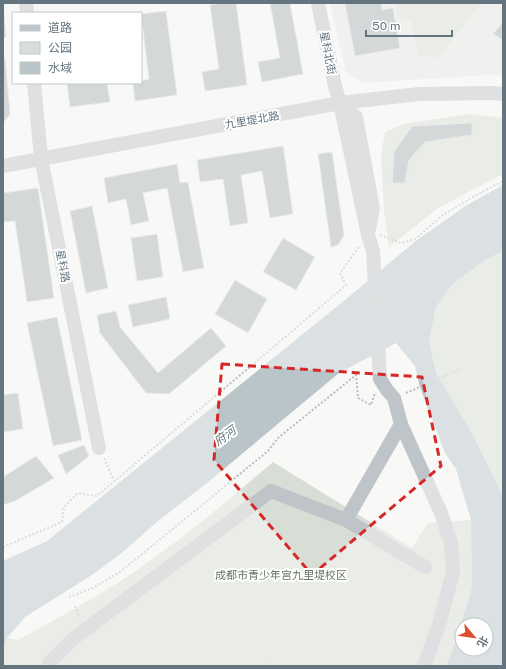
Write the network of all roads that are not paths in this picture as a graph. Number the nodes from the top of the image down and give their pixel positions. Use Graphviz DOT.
graph roads {
  1 [pos="318,3"];
  2 [pos="34,84"];
  3 [pos="503,94"];
  4 [pos="340,103"];
  5 [pos="41,158"];
  6 [pos="3,166"];
  7 [pos="401,424"];
  8 [pos="99,448"];
  9 [pos="346,520"];
  10 [pos="425,567"];
  11 [pos="50,666"];
  12 [pos="424,666"];
  1 -- 4 [label="street, 星科北街"];
  2 -- 5 [label="street, 星科路"];
  3 -- 4 [label="street, 九里堤北路"];
  4 -- 5 [label="street, 九里堤北路"];
  4 -- 7 [label="street, 星科北街"];
  5 -- 6 [label="street, 九里堤北路"];
  5 -- 8 [label="street, 星科路"];
  7 -- 9 [label="street"];
  7 -- 12 [label="street"];
  9 -- 10 [label="street"];
  9 -- 11 [label="street"];
}
